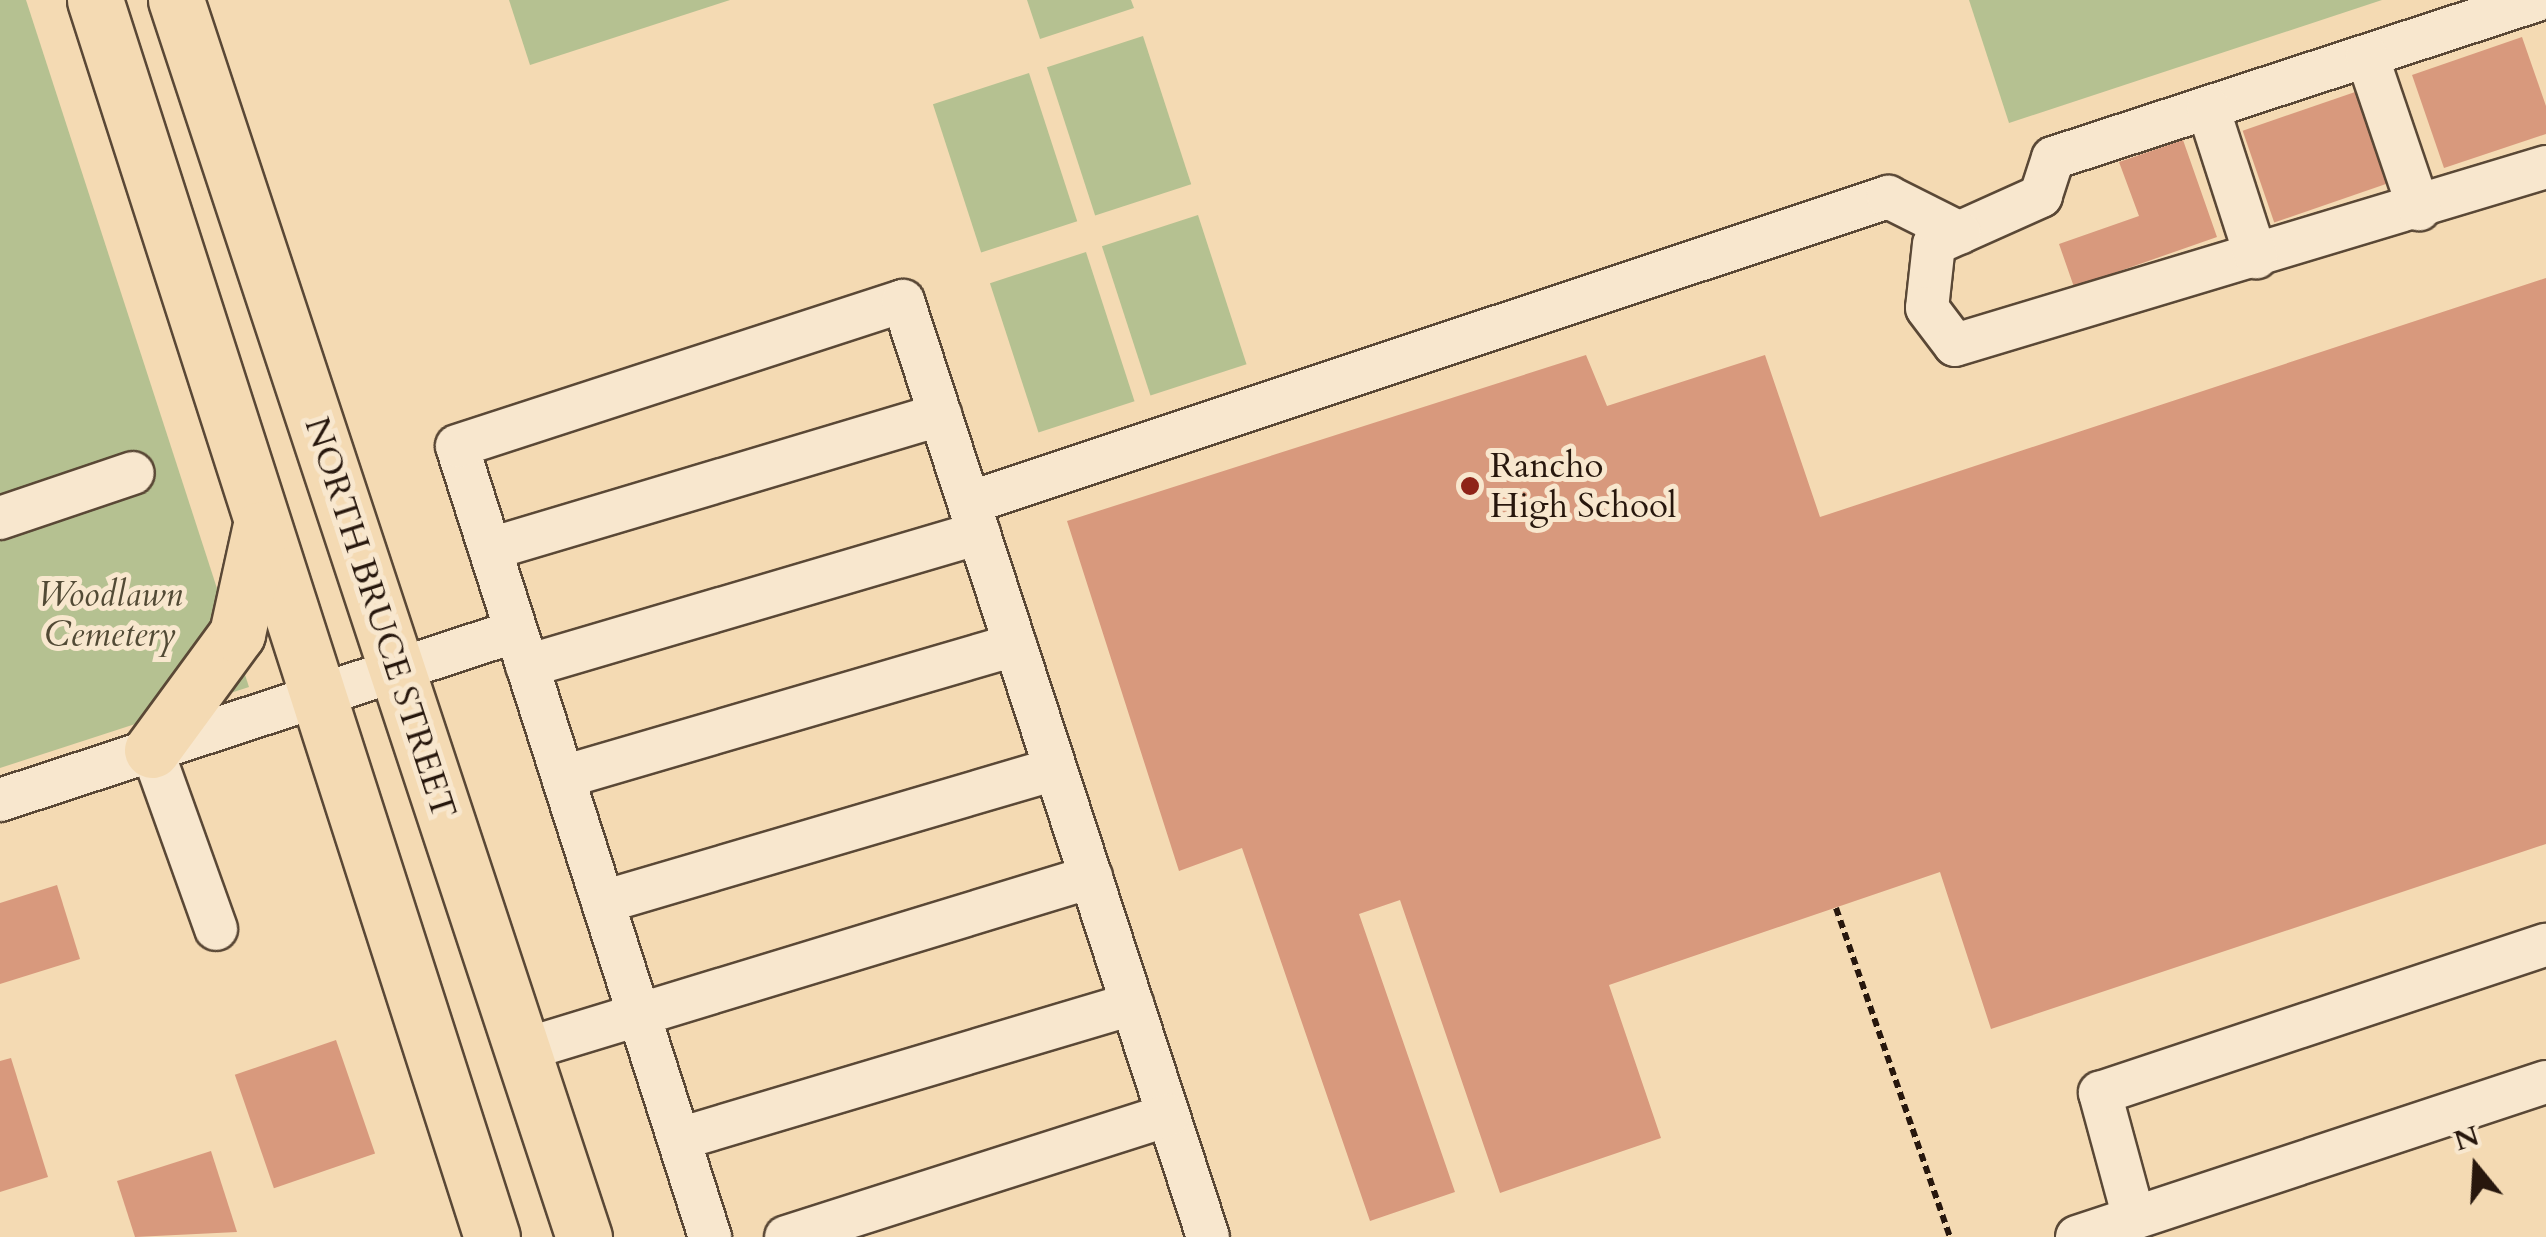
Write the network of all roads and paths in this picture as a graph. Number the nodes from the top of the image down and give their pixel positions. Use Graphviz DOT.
graph roads {
  1 [pos="94,0"];
  2 [pos="176,0"];
  3 [pos="2537,0"];
  4 [pos="2546,26"];
  5 [pos="2367,56"];
  6 [pos="2208,108"];
  7 [pos="2546,167"];
  8 [pos="2419,210"];
  9 [pos="1960,233"];
  10 [pos="2256,257"];
  11 [pos="940,414"];
  12 [pos="133,473"];
  13 [pos="262,516"];
  14 [pos="0,518"];
  15 [pos="974,518"];
  16 [pos="490,549"];
  17 [pos="1015,644"];
  18 [pos="522,648"];
  19 [pos="397,670"];
  20 [pos="320,694"];
  21 [pos="152,750"];
  22 [pos="1056,769"];
  23 [pos="562,776"];
  24 [pos="0,800"];
  25 [pos="1091,877"];
  26 [pos="602,902"];
  27 [pos="1836,908"];
  28 [pos="216,929"];
  29 [pos="2546,945"];
  30 [pos="1132,1004"];
  31 [pos="639,1015"];
  32 [pos="523,1050"];
  33 [pos="2546,1082"];
  34 [pos="1168,1116"];
  35 [pos="678,1140"];
  36 [pos="2134,1218"];
  37 [pos="1204,1236"];
  38 [pos="492,1237"];
  39 [pos="584,1237"];
  40 [pos="710,1237"];
  41 [pos="786,1237"];
  42 [pos="1950,1237"];
  43 [pos="2077,1237"];
  1 -- 13 [label="main road"];
  2 -- 19 [label="main road, NORTH BRUCE STREET"];
  3 -- 4 [label="street"];
  3 -- 5 [label="street"];
  5 -- 6 [label="street"];
  5 -- 8 [label="street"];
  6 -- 9 [label="street"];
  6 -- 10 [label="street"];
  7 -- 8 [label="street"];
  8 -- 10 [label="street"];
  9 -- 10 [label="street"];
  9 -- 15 [label="street"];
  11 -- 15 [label="street"];
  11 -- 16 [label="street"];
  11 -- 16 [label="street"];
  12 -- 14 [label="street"];
  13 -- 20 [label="main road"];
  13 -- 21 [label="main road"];
  15 -- 17 [label="street"];
  15 -- 18 [label="street"];
  16 -- 18 [label="street"];
  17 -- 22 [label="street"];
  17 -- 23 [label="street"];
  18 -- 19 [label="street"];
  18 -- 23 [label="street"];
  19 -- 20 [label="street"];
  19 -- 32 [label="main road, NORTH BRUCE STREET"];
  20 -- 21 [label="street"];
  20 -- 38 [label="main road"];
  21 -- 24 [label="street"];
  21 -- 28 [label="street"];
  22 -- 25 [label="street"];
  22 -- 26 [label="street"];
  23 -- 26 [label="street"];
  25 -- 30 [label="street"];
  25 -- 31 [label="street"];
  26 -- 31 [label="street"];
  27 -- 42 [label="path"];
  29 -- 36 [label="street"];
  30 -- 34 [label="street"];
  30 -- 35 [label="street"];
  31 -- 32 [label="street"];
  31 -- 35 [label="street"];
  32 -- 39 [label="main road, NORTH BRUCE STREET"];
  33 -- 36 [label="street"];
  34 -- 37 [label="street"];
  34 -- 41 [label="street"];
  35 -- 40 [label="street"];
  36 -- 43 [label="street"];
}
